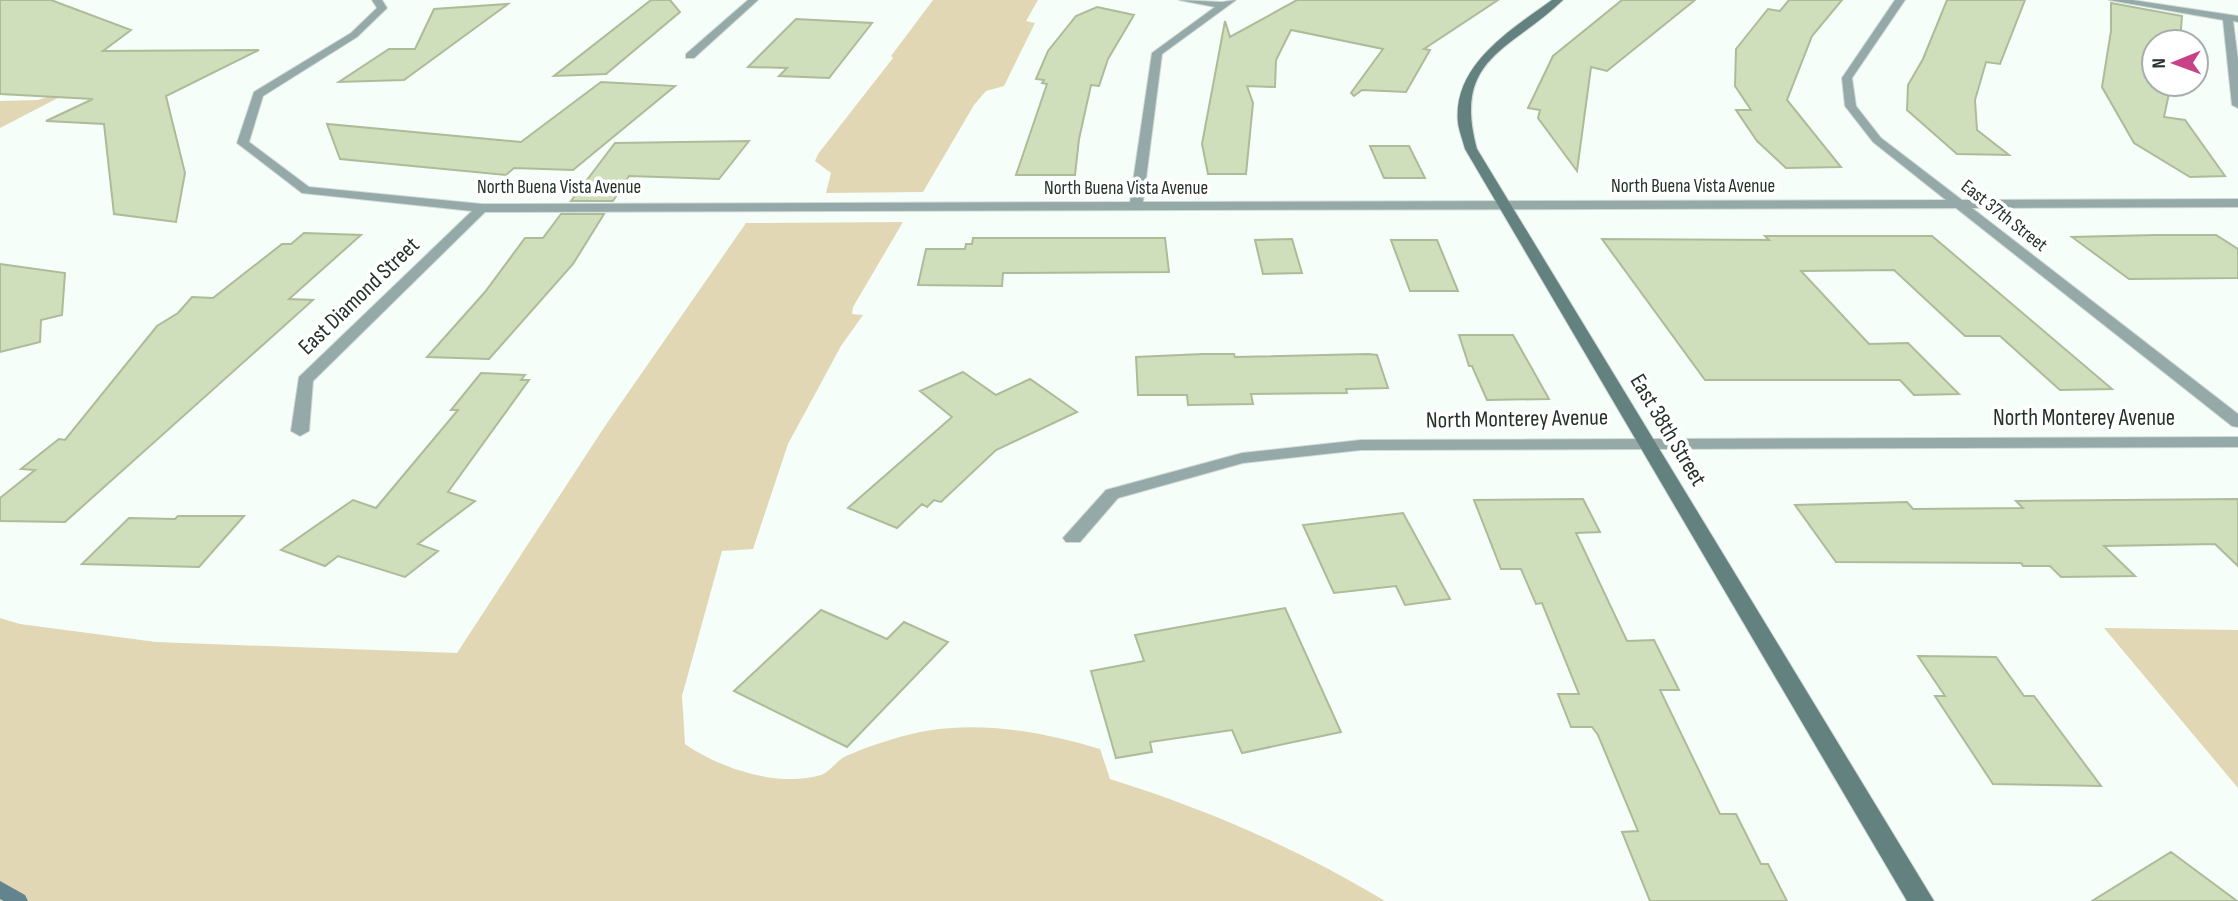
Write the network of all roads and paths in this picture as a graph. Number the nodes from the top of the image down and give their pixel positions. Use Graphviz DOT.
graph roads {
  1 [pos="377,0"];
  2 [pos="753,0"];
  3 [pos="1184,0"];
  4 [pos="1558,0"];
  5 [pos="1900,0"];
  6 [pos="2114,0"];
  7 [pos="1226,2"];
  8 [pos="2233,18"];
  9 [pos="690,56"];
  10 [pos="2238,105"];
  11 [pos="2238,203"];
  12 [pos="1958,205"];
  13 [pos="1505,206"];
  14 [pos="482,208"];
  15 [pos="1136,208"];
  16 [pos="2238,422"];
  17 [pos="300,431"];
  18 [pos="1646,442"];
  19 [pos="2238,442"];
  20 [pos="1073,538"];
  21 [pos="1921,901"];
  1 -- 14 [label="street, North Buena Vista Avenue"];
  2 -- 9 [label="street"];
  3 -- 7 [label="street"];
  4 -- 13 [label="street, East 38th Street"];
  5 -- 12 [label="street, East 37th Street"];
  6 -- 8 [label="street"];
  7 -- 15 [label="street"];
  8 -- 10 [label="street"];
  11 -- 12 [label="street, North Buena Vista Avenue"];
  12 -- 13 [label="street, North Buena Vista Avenue"];
  12 -- 16 [label="street, East 37th Street"];
  13 -- 15 [label="street, North Buena Vista Avenue"];
  13 -- 18 [label="street, East 38th Street"];
  14 -- 15 [label="street, North Buena Vista Avenue"];
  14 -- 17 [label="street, East Diamond Street"];
  18 -- 19 [label="street, North Monterey Avenue"];
  18 -- 20 [label="street, North Monterey Avenue"];
  18 -- 21 [label="street, East 38th Street"];
}
